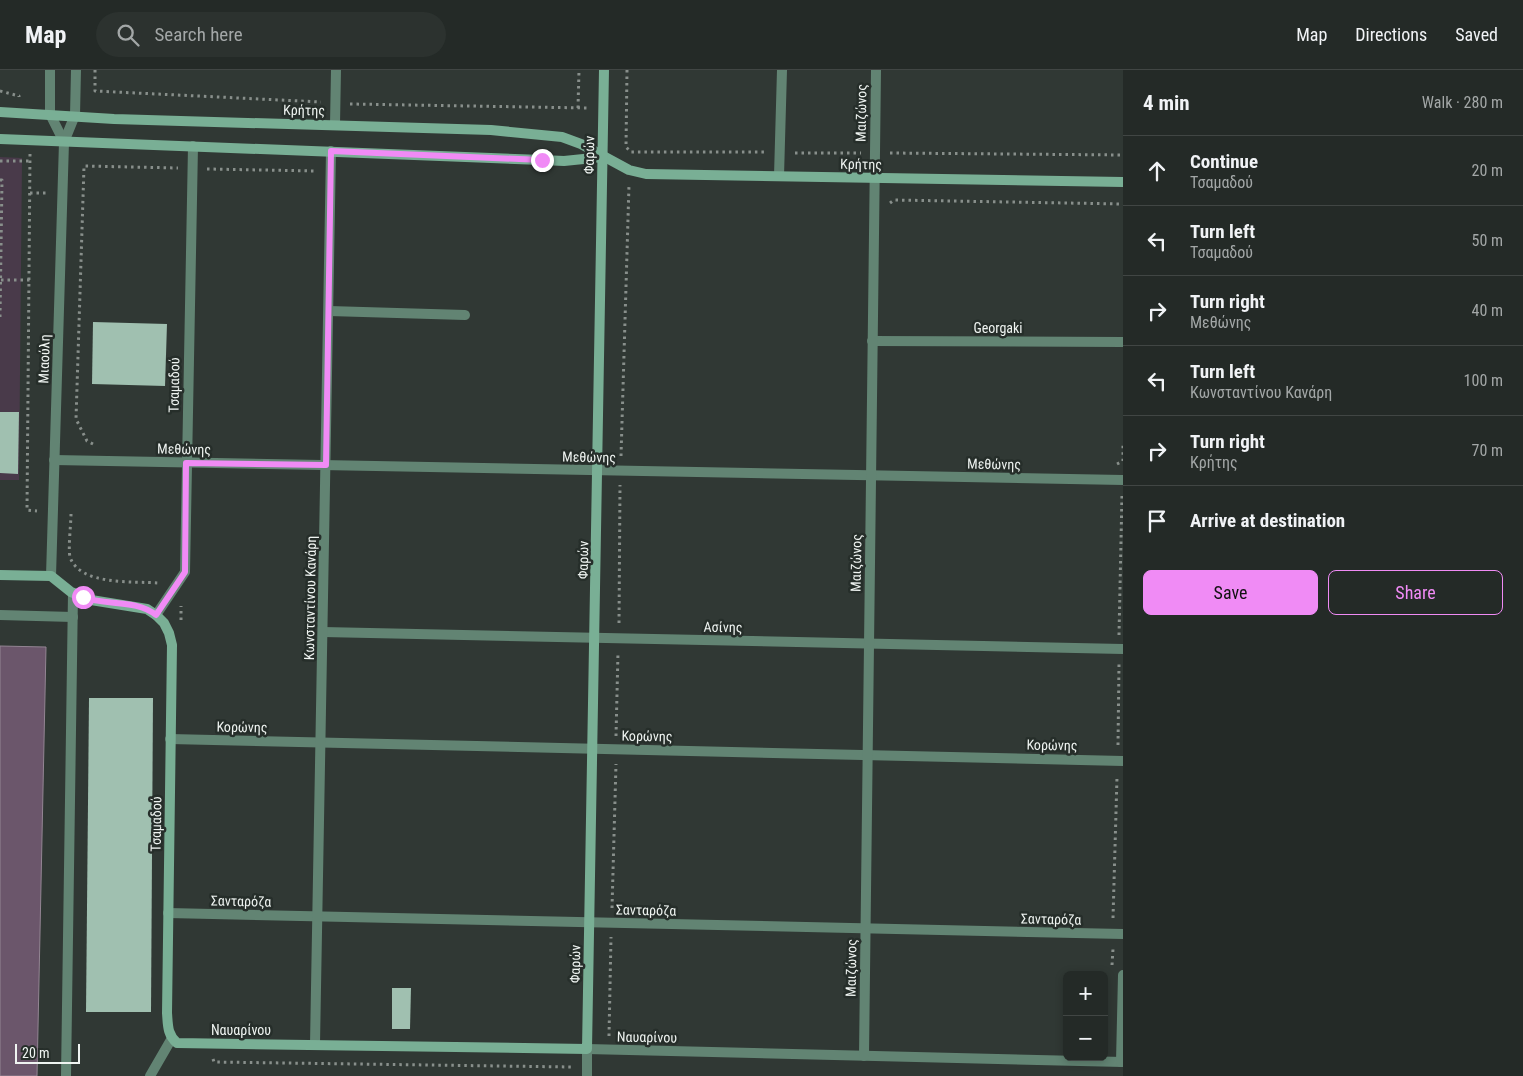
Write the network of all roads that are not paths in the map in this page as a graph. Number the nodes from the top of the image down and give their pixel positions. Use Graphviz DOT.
graph roads {
  1 [pos="50,70"];
  2 [pos="76,70"];
  3 [pos="336,70"];
  4 [pos="604,70"];
  5 [pos="782,70"];
  6 [pos="876,70"];
  7 [pos="0,112"];
  8 [pos="50,114"];
  9 [pos="75,115"];
  10 [pos="335,124"];
  11 [pos="0,139"];
  12 [pos="64,142"];
  13 [pos="193,146"];
  14 [pos="331,151"];
  15 [pos="603,157"];
  16 [pos="779,176"];
  17 [pos="874,178"];
  18 [pos="1123,182"];
  19 [pos="329,311"];
  20 [pos="465,315"];
  21 [pos="872,341"];
  22 [pos="1123,342"];
  23 [pos="54,460"];
  24 [pos="186,463"];
  25 [pos="326,465"];
  26 [pos="597,471"];
  27 [pos="871,476"];
  28 [pos="1123,480"];
  29 [pos="0,575"];
  30 [pos="51,576"];
  31 [pos="73,593"];
  32 [pos="0,615"];
  33 [pos="156,615"];
  34 [pos="73,616"];
  35 [pos="323,632"];
  36 [pos="595,638"];
  37 [pos="869,644"];
  38 [pos="1123,649"];
  39 [pos="170,739"];
  40 [pos="321,742"];
  41 [pos="593,749"];
  42 [pos="867,755"];
  43 [pos="1123,761"];
  44 [pos="168,913"];
  45 [pos="318,916"];
  46 [pos="590,922"];
  47 [pos="865,928"];
  48 [pos="1123,934"];
  49 [pos="1123,975"];
  50 [pos="172,1038"];
  51 [pos="315,1044"];
  52 [pos="587,1050"];
  53 [pos="864,1056"];
  54 [pos="1122,1062"];
  55 [pos="66,1076"];
  56 [pos="150,1076"];
  57 [pos="587,1076"];
  1 -- 8 [label="street"];
  2 -- 9 [label="street"];
  3 -- 10 [label="street"];
  4 -- 15 [label="main road, Φαρών"];
  5 -- 16 [label="street"];
  6 -- 17 [label="street, Μαιζώνος"];
  7 -- 8 [label="main road, Κρήτης"];
  8 -- 9 [label="main road, Κρήτης"];
  8 -- 12 [label="street"];
  9 -- 10 [label="main road, Κρήτης"];
  9 -- 12 [label="street"];
  10 -- 15 [label="main road, Κρήτης"];
  11 -- 12 [label="main road"];
  12 -- 13 [label="main road"];
  12 -- 23 [label="street, Μιαούλη"];
  13 -- 14 [label="main road"];
  13 -- 24 [label="street, Τσαμαδού"];
  14 -- 15 [label="main road"];
  14 -- 19 [label="street, Κωνσταντίνου Κανάρη"];
  15 -- 16 [label="main road, Κρήτης"];
  15 -- 26 [label="main road, Φαρών"];
  16 -- 17 [label="main road, Κρήτης"];
  17 -- 18 [label="main road, Κρήτης"];
  17 -- 21 [label="street, Μαιζώνος"];
  19 -- 20 [label="street"];
  19 -- 25 [label="street, Κωνσταντίνου Κανάρη"];
  21 -- 22 [label="street, Georgaki"];
  21 -- 27 [label="street, Μαιζώνος"];
  23 -- 24 [label="street, Μεθώνης"];
  23 -- 30 [label="street, Μιαούλη"];
  24 -- 25 [label="street, Μεθώνης"];
  24 -- 33 [label="street, Τσαμαδού"];
  25 -- 26 [label="street, Μεθώνης"];
  25 -- 35 [label="street, Κωνσταντίνου Κανάρη"];
  26 -- 27 [label="street, Μεθώνης"];
  26 -- 36 [label="main road, Φαρών"];
  27 -- 28 [label="street, Μεθώνης"];
  27 -- 37 [label="street, Μαιζώνος"];
  29 -- 30 [label="main road"];
  30 -- 31 [label="main road"];
  31 -- 33 [label="main road"];
  31 -- 34 [label="street"];
  32 -- 34 [label="street"];
  33 -- 39 [label="main road, Τσαμαδού"];
  34 -- 55 [label="street"];
  35 -- 36 [label="street, Ασίνης"];
  35 -- 40 [label="street, Κωνσταντίνου Κανάρη"];
  36 -- 37 [label="street, Ασίνης"];
  36 -- 41 [label="main road, Φαρών"];
  37 -- 38 [label="street, Ασίνης"];
  37 -- 42 [label="street, Μαιζώνος"];
  39 -- 40 [label="street, Κορώνης"];
  39 -- 44 [label="main road, Τσαμαδού"];
  40 -- 41 [label="street, Κορώνης"];
  40 -- 45 [label="street, Κωνσταντίνου Κανάρη"];
  41 -- 42 [label="street, Κορώνης"];
  41 -- 46 [label="main road, Φαρών"];
  42 -- 43 [label="street, Κορώνης"];
  42 -- 47 [label="street, Μαιζώνος"];
  44 -- 45 [label="street, Σανταρόζα"];
  44 -- 50 [label="main road, Τσαμαδού"];
  45 -- 46 [label="street, Σανταρόζα"];
  45 -- 51 [label="street, Κωνσταντίνου Κανάρη"];
  46 -- 47 [label="street, Σανταρόζα"];
  46 -- 52 [label="main road, Φαρών"];
  47 -- 48 [label="street, Σανταρόζα"];
  47 -- 53 [label="street, Μαιζώνος"];
  49 -- 54 [label="street"];
  50 -- 51 [label="main road, Ναυαρίνου"];
  50 -- 56 [label="street"];
  51 -- 52 [label="main road, Ναυαρίνου"];
  52 -- 53 [label="street, Ναυαρίνου"];
  52 -- 57 [label="street"];
  53 -- 54 [label="street, Ναυαρίνου"];
}
